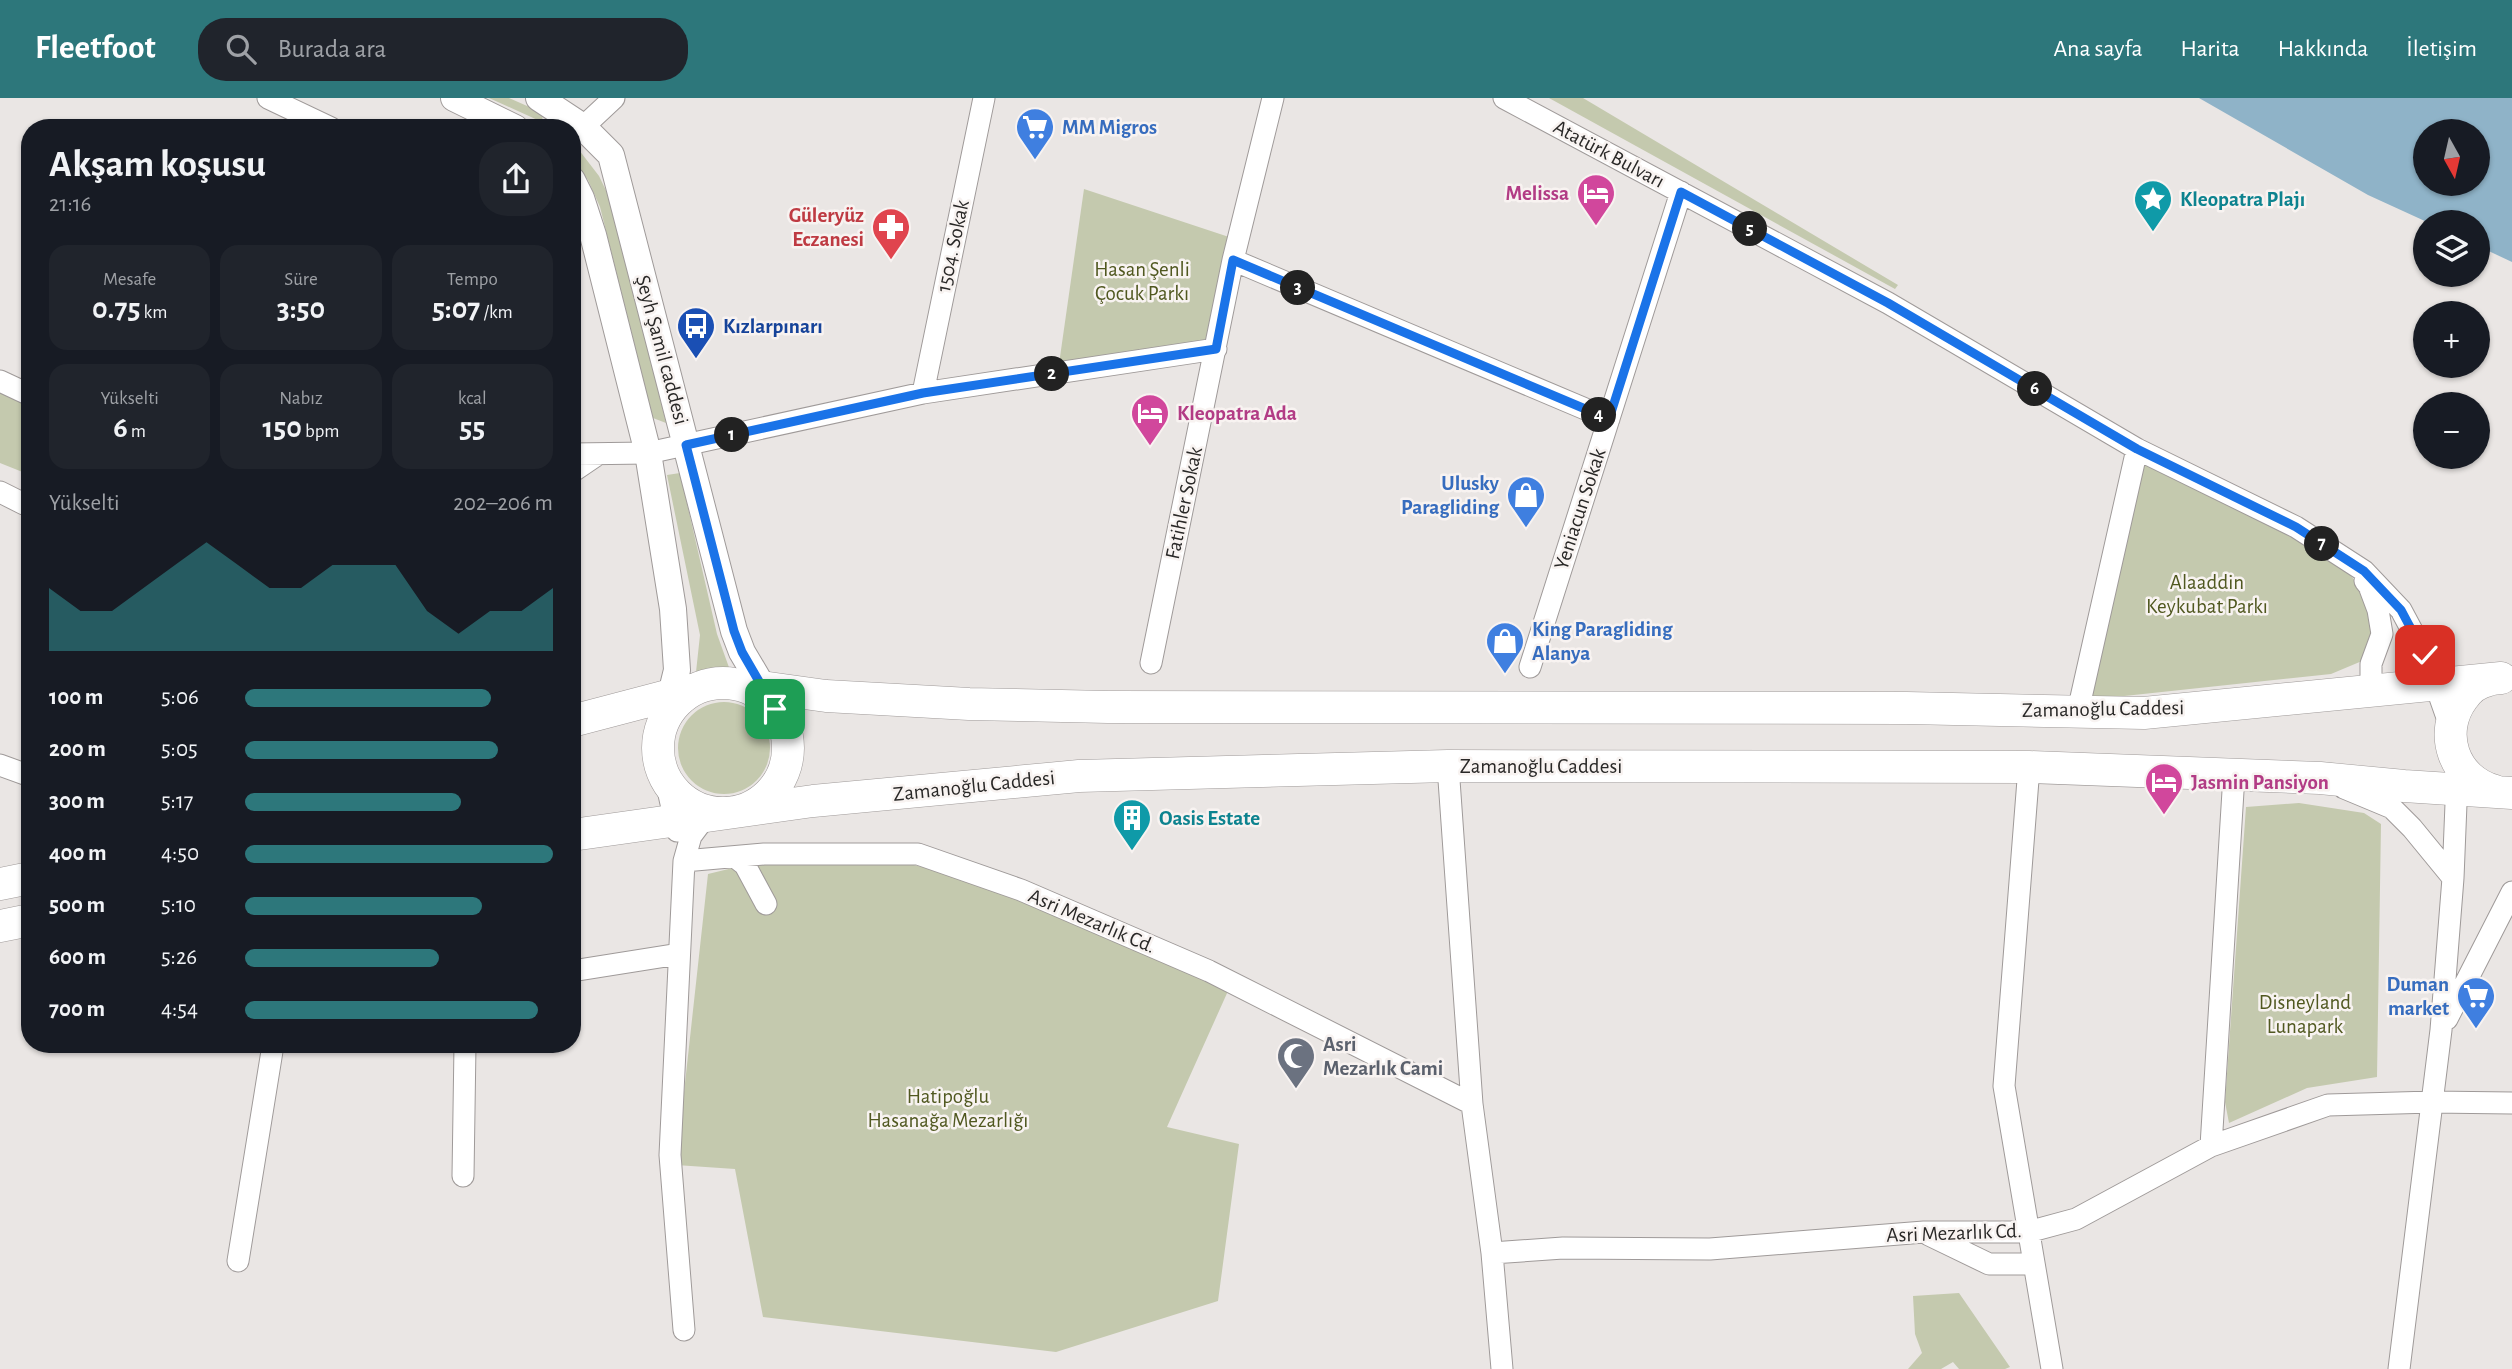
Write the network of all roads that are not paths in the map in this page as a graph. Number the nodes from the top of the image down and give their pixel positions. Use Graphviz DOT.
graph roads {
  1 [pos="268,98"];
  2 [pos="454,98"];
  3 [pos="539,98"];
  4 [pos="614,98"];
  5 [pos="984,98"];
  6 [pos="1273,98"];
  7 [pos="1504,98"];
  8 [pos="312,119"];
  9 [pos="497,119"];
  10 [pos="565,119"];
  11 [pos="581,127"];
  12 [pos="581,132"];
  13 [pos="1681,192"];
  14 [pos="581,196"];
  15 [pos="1233,260"];
  16 [pos="1216,349"];
  17 [pos="0,381"];
  18 [pos="21,391"];
  19 [pos="923,393"];
  20 [pos="1609,419"];
  21 [pos="686,445"];
  22 [pos="2137,449"];
  23 [pos="648,453"];
  24 [pos="581,454"];
  25 [pos="597,455"];
  26 [pos="581,466"];
  27 [pos="0,492"];
  28 [pos="21,502"];
  29 [pos="2342,557"];
  30 [pos="1151,663"];
  31 [pos="1530,667"];
  32 [pos="2506,678"];
  33 [pos="2436,685"];
  34 [pos="2371,691"];
  35 [pos="759,693"];
  36 [pos="678,699"];
  37 [pos="2078,711"];
  38 [pos="581,719"];
  39 [pos="2450,726"];
  40 [pos="0,765"];
  41 [pos="1448,766"];
  42 [pos="2029,767"];
  43 [pos="21,773"];
  44 [pos="2234,775"];
  45 [pos="664,776"];
  46 [pos="2457,776"];
  47 [pos="2320,778"];
  48 [pos="2508,793"];
  49 [pos="721,814"];
  50 [pos="674,820"];
  51 [pos="581,834"];
  52 [pos="736,858"];
  53 [pos="684,860"];
  54 [pos="2453,878"];
  55 [pos="21,880"];
  56 [pos="0,884"];
  57 [pos="2512,892"];
  58 [pos="766,904"];
  59 [pos="21,922"];
  60 [pos="0,926"];
  61 [pos="680,954"];
  62 [pos="581,970"];
  63 [pos="2441,1030"];
  64 [pos="272,1053"];
  65 [pos="465,1053"];
  66 [pos="2432,1102"];
  67 [pos="2512,1103"];
  68 [pos="1472,1104"];
  69 [pos="2211,1146"];
  70 [pos="463,1176"];
  71 [pos="2028,1232"];
  72 [pos="1924,1233"];
  73 [pos="1492,1253"];
  74 [pos="239,1261"];
  75 [pos="2033,1264"];
  76 [pos="684,1330"];
  77 [pos="1502,1369"];
  78 [pos="2052,1369"];
  79 [pos="2399,1369"];
  1 -- 8 [label="street"];
  2 -- 9 [label="main road"];
  3 -- 10 [label="main road, Şeyh Şamil caddesi"];
  4 -- 11 [label="street"];
  5 -- 19 [label="street, 1504. Sokak"];
  6 -- 15 [label="street, Fatihler Sokak"];
  7 -- 13 [label="street, Atatürk Bulvarı"];
  12 -- 21 [label="main road, Şeyh Şamil caddesi"];
  13 -- 20 [label="street, Yeniacun Sokak"];
  13 -- 22 [label="street, Atatürk Bulvarı"];
  14 -- 23 [label="main road, Şeyh Şamil caddesi"];
  15 -- 16 [label="street, Fatihler Sokak"];
  15 -- 20 [label="street"];
  16 -- 19 [label="street"];
  16 -- 30 [label="street, Fatihler Sokak"];
  17 -- 18 [label="street"];
  19 -- 21 [label="street"];
  20 -- 31 [label="street, Yeniacun Sokak"];
  21 -- 23 [label="street"];
  21 -- 35 [label="main road, Şeyh Şamil caddesi"];
  22 -- 29 [label="street, Atatürk Bulvarı"];
  22 -- 37 [label="street"];
  23 -- 25 [label="street"];
  23 -- 36 [label="main road, Şeyh Şamil caddesi"];
  24 -- 25 [label="street"];
  25 -- 26 [label="street"];
  27 -- 28 [label="street"];
  29 -- 33 [label="street, Atatürk Bulvarı"];
  29 -- 34 [label="street"];
  32 -- 33 [label="highway, Zamanoğlu Caddesi"];
  32 -- 39 [label="highway"];
  33 -- 34 [label="highway, Zamanoğlu Caddesi"];
  33 -- 39 [label="street, Atatürk Bulvarı"];
  34 -- 37 [label="highway, Zamanoğlu Caddesi"];
  35 -- 36 [label="highway"];
  35 -- 37 [label="highway, Zamanoğlu Caddesi"];
  35 -- 49 [label="highway"];
  36 -- 38 [label="highway"];
  36 -- 45 [label="highway"];
  39 -- 46 [label="highway"];
  40 -- 43 [label="street"];
  41 -- 42 [label="highway, Zamanoğlu Caddesi"];
  41 -- 49 [label="highway, Zamanoğlu Caddesi"];
  41 -- 68 [label="street"];
  42 -- 44 [label="highway, Zamanoğlu Caddesi"];
  42 -- 71 [label="street"];
  44 -- 47 [label="highway, Zamanoğlu Caddesi"];
  44 -- 69 [label="street"];
  45 -- 49 [label="highway"];
  45 -- 50 [label="street"];
  46 -- 47 [label="highway, Zamanoğlu Caddesi"];
  46 -- 48 [label="highway, Zamanoğlu Caddesi"];
  46 -- 54 [label="street"];
  47 -- 54 [label="street"];
  49 -- 50 [label="highway, Zamanoğlu Caddesi"];
  49 -- 53 [label="street"];
  50 -- 51 [label="highway, Zamanoğlu Caddesi"];
  50 -- 53 [label="street"];
  52 -- 53 [label="street, Asri Mezarlık Cd."];
  52 -- 58 [label="street"];
  52 -- 68 [label="street, Asri Mezarlık Cd."];
  53 -- 61 [label="street"];
  54 -- 63 [label="street"];
  55 -- 56 [label="highway"];
  57 -- 63 [label="street"];
  59 -- 60 [label="highway"];
  61 -- 62 [label="street"];
  61 -- 76 [label="street"];
  63 -- 66 [label="street"];
  64 -- 74 [label="street"];
  65 -- 70 [label="street"];
  66 -- 67 [label="street, Asri Mezarlık Cd."];
  66 -- 69 [label="street, Asri Mezarlık Cd."];
  66 -- 79 [label="street"];
  68 -- 73 [label="street"];
  69 -- 71 [label="street, Asri Mezarlık Cd."];
  71 -- 72 [label="street, Asri Mezarlık Cd."];
  71 -- 75 [label="street"];
  72 -- 73 [label="street, Asri Mezarlık Cd."];
  72 -- 75 [label="street"];
  73 -- 77 [label="street"];
  75 -- 78 [label="street"];
}
